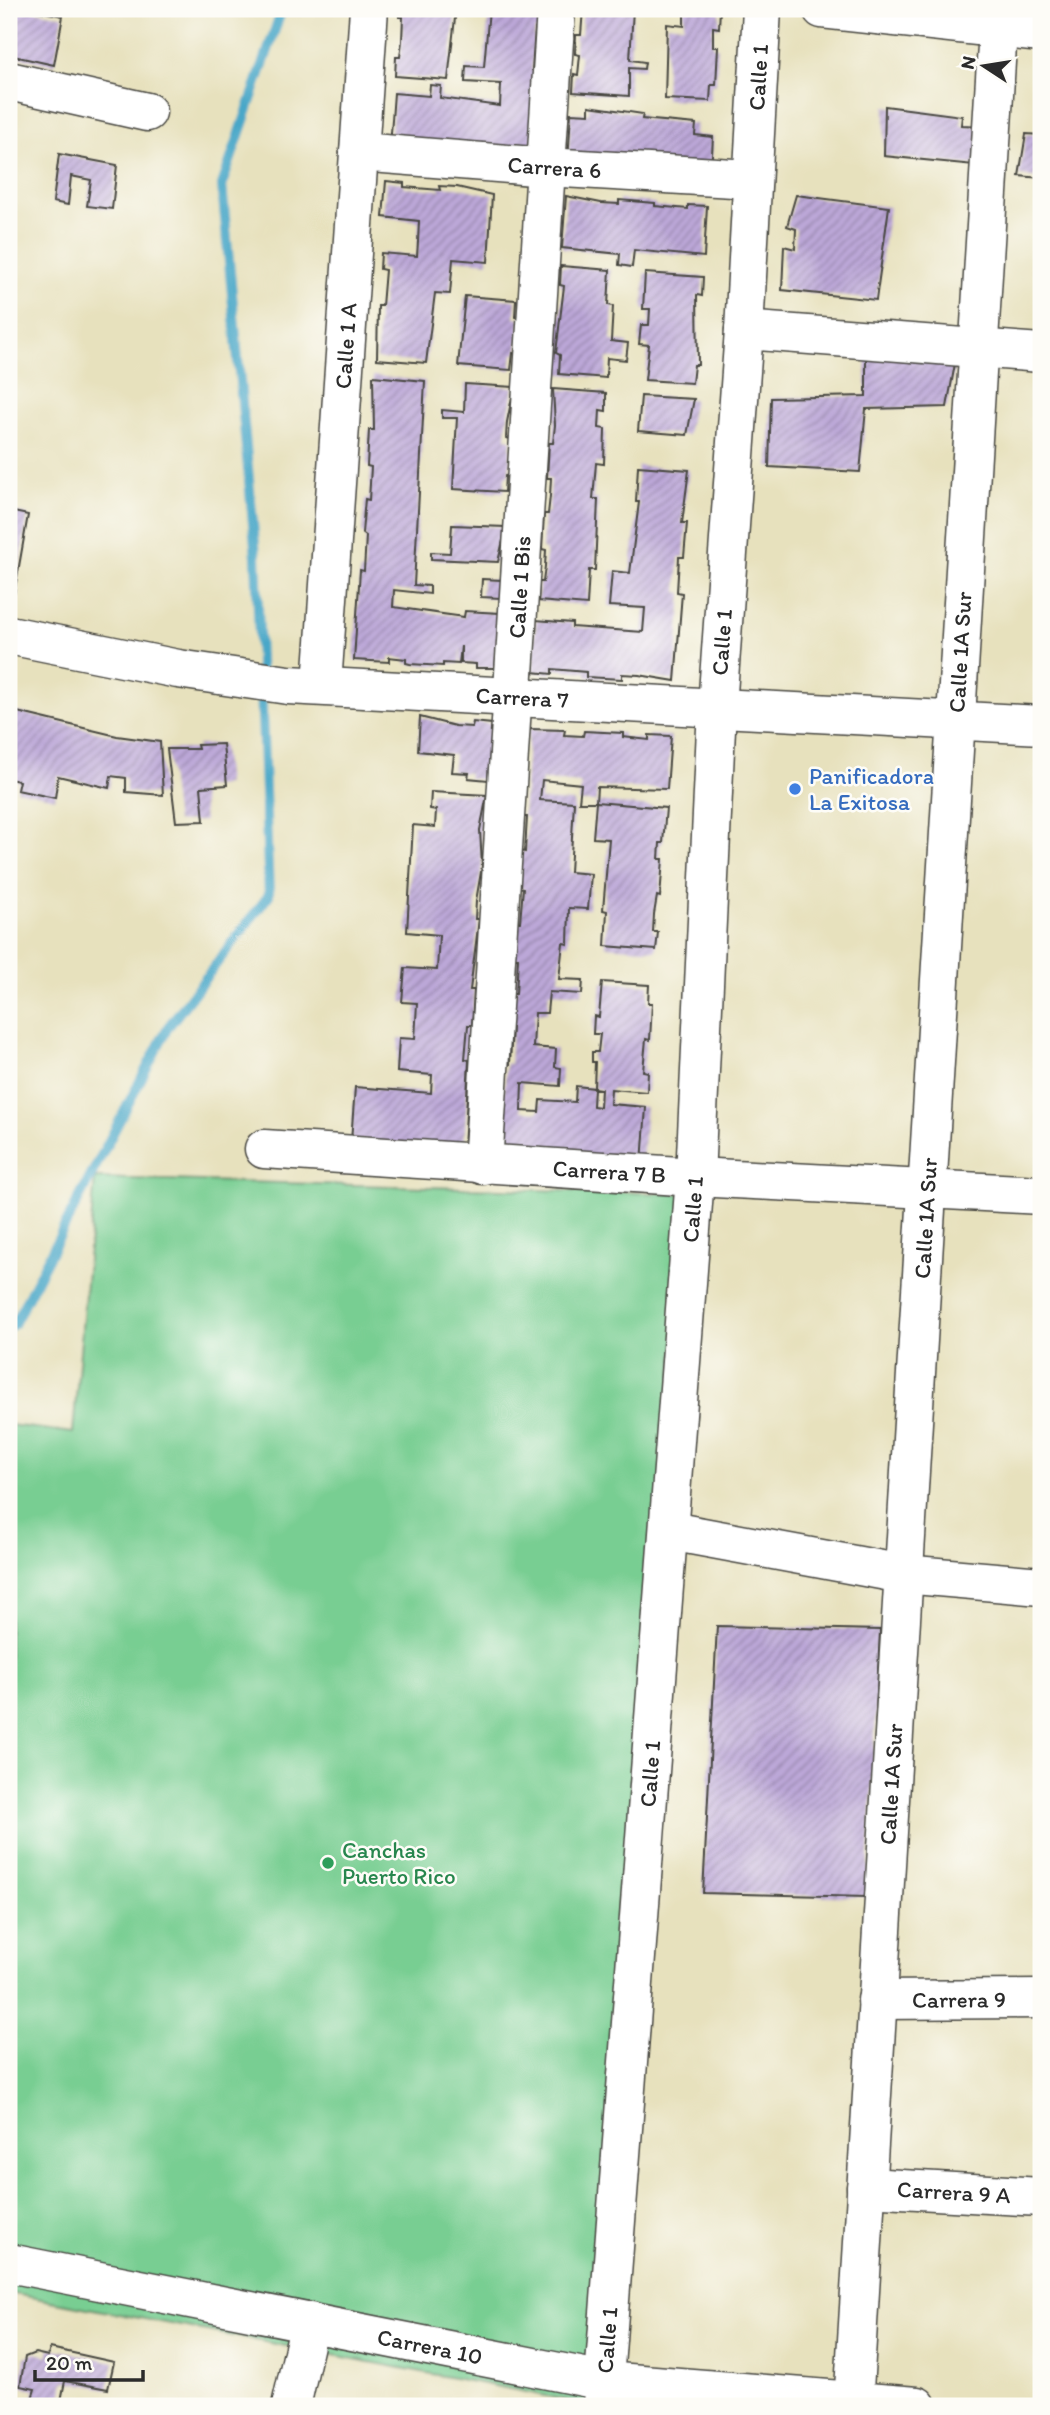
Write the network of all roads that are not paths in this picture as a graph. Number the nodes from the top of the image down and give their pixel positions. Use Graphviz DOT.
graph roads {
  1 [pos="369,9"];
  2 [pos="556,9"];
  3 [pos="762,9"];
  4 [pos="822,9"];
  5 [pos="998,29"];
  6 [pos="1041,33"];
  7 [pos="9,81"];
  8 [pos="147,112"];
  9 [pos="359,152"];
  10 [pos="546,167"];
  11 [pos="751,179"];
  12 [pos="744,330"];
  13 [pos="979,348"];
  14 [pos="1041,353"];
  15 [pos="9,635"];
  16 [pos="305,685"];
  17 [pos="513,695"];
  18 [pos="716,707"];
  19 [pos="956,720"];
  20 [pos="1041,725"];
  21 [pos="264,1149"];
  22 [pos="483,1165"];
  23 [pos="695,1177"];
  24 [pos="927,1189"];
  25 [pos="1041,1195"];
  26 [pos="670,1531"];
  27 [pos="904,1574"];
  28 [pos="1041,1586"];
  29 [pos="1041,1999"];
  30 [pos="877,2000"];
  31 [pos="866,2187"];
  32 [pos="1041,2197"];
  33 [pos="9,2263"];
  34 [pos="310,2322"];
  35 [pos="603,2394"];
  36 [pos="853,2404"];
  37 [pos="291,2406"];
  38 [pos="918,2406"];
  1 -- 9 [label="street, Calle 1 A"];
  2 -- 10 [label="street, Calle 1 Bis"];
  3 -- 11 [label="street, Calle 1"];
  4 -- 5 [label="street"];
  5 -- 6 [label="street"];
  5 -- 13 [label="street, Calle 1A Sur"];
  7 -- 8 [label="street"];
  9 -- 10 [label="street, Carrera 6"];
  9 -- 16 [label="street, Calle 1 A"];
  10 -- 11 [label="street, Carrera 6"];
  10 -- 17 [label="street, Calle 1 Bis"];
  11 -- 12 [label="street, Calle 1"];
  12 -- 13 [label="street"];
  12 -- 18 [label="street, Calle 1"];
  13 -- 14 [label="street"];
  13 -- 19 [label="street, Calle 1A Sur"];
  15 -- 16 [label="street, Carrera 7"];
  16 -- 17 [label="street, Carrera 7"];
  17 -- 18 [label="street, Carrera 7"];
  17 -- 22 [label="street, Calle 1 Bis"];
  18 -- 19 [label="street, Carrera 7"];
  18 -- 23 [label="street, Calle 1"];
  19 -- 20 [label="street, Carrera 7"];
  19 -- 24 [label="street, Calle 1A Sur"];
  21 -- 22 [label="street, Carrera 7 B"];
  22 -- 23 [label="street, Carrera 7 B"];
  23 -- 24 [label="street, Carrera 7 B"];
  23 -- 26 [label="street, Calle 1"];
  24 -- 25 [label="street, Carrera 7 B"];
  24 -- 27 [label="street, Calle 1A Sur"];
  26 -- 27 [label="street"];
  26 -- 35 [label="street, Calle 1"];
  27 -- 28 [label="street"];
  27 -- 30 [label="street, Calle 1A Sur"];
  29 -- 30 [label="street, Carrera 9"];
  30 -- 31 [label="street, Calle 1A Sur"];
  31 -- 32 [label="street, Carrera 9 A"];
  31 -- 36 [label="street, Calle 1A Sur"];
  33 -- 34 [label="street, Carrera 10"];
  34 -- 35 [label="street, Carrera 10"];
  34 -- 37 [label="street"];
  35 -- 36 [label="street, Carrera 10"];
  36 -- 38 [label="street, Carrera 10"];
}
